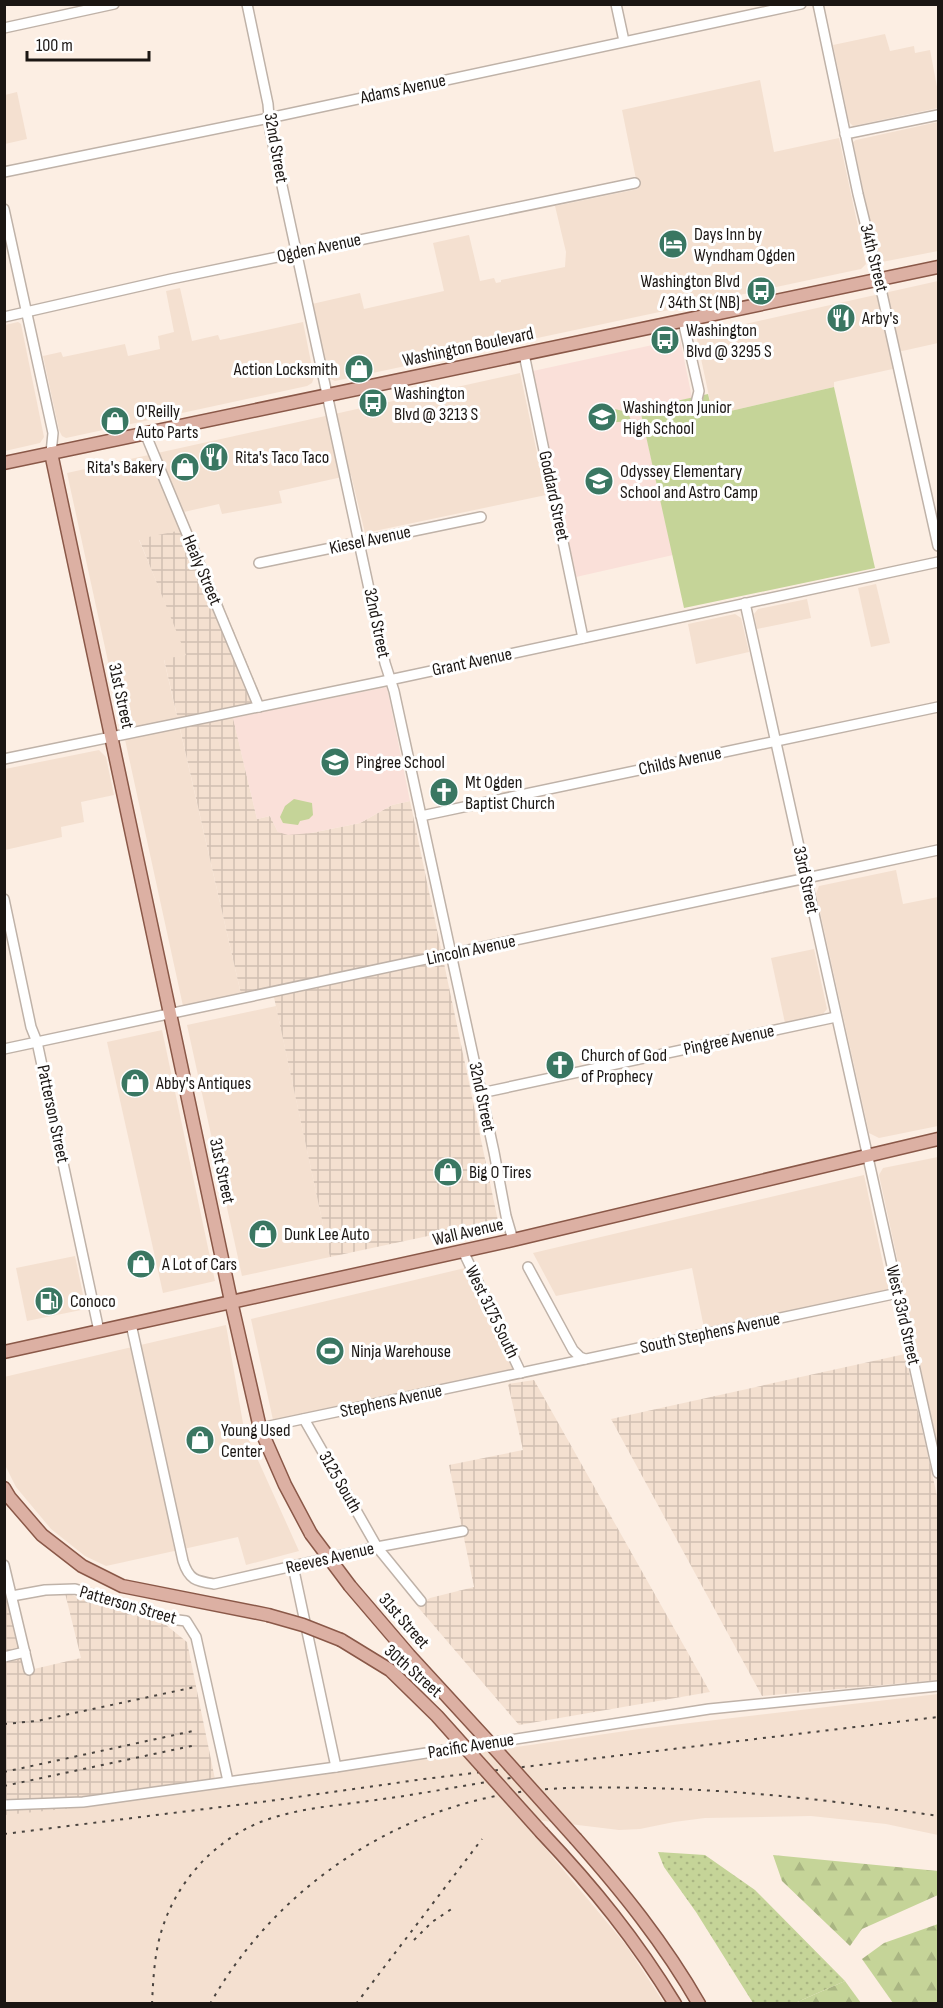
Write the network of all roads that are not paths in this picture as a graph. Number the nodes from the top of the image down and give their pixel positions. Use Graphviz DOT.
graph roads {
  1 [pos="114,4"];
  2 [pos="247,4"];
  3 [pos="616,4"];
  4 [pos="801,4"];
  5 [pos="818,4"];
  6 [pos="4,28"];
  7 [pos="624,41"];
  8 [pos="939,115"];
  9 [pos="269,118"];
  10 [pos="845,134"];
  11 [pos="4,172"];
  12 [pos="635,183"];
  13 [pos="4,209"];
  14 [pos="297,253"];
  15 [pos="939,267"];
  16 [pos="879,280"];
  17 [pos="26,313"];
  18 [pos="4,317"];
  19 [pos="683,321"];
  20 [pos="524,354"];
  21 [pos="327,395"];
  22 [pos="695,407"];
  23 [pos="145,433"];
  24 [pos="51,453"];
  25 [pos="4,464"];
  26 [pos="481,517"];
  27 [pos="359,542"];
  28 [pos="939,546"];
  29 [pos="939,562"];
  30 [pos="259,563"];
  31 [pos="745,603"];
  32 [pos="583,638"];
  33 [pos="390,680"];
  34 [pos="259,707"];
  35 [pos="939,707"];
  36 [pos="111,736"];
  37 [pos="776,741"];
  38 [pos="4,759"];
  39 [pos="421,816"];
  40 [pos="939,850"];
  41 [pos="806,878"];
  42 [pos="4,899"];
  43 [pos="451,954"];
  44 [pos="171,1014"];
  45 [pos="836,1017"];
  46 [pos="37,1042"];
  47 [pos="4,1049"];
  48 [pos="481,1093"];
  49 [pos="939,1139"];
  50 [pos="867,1156"];
  51 [pos="513,1240"];
  52 [pos="463,1251"];
  53 [pos="528,1267"];
  54 [pos="898,1293"];
  55 [pos="231,1301"];
  56 [pos="130,1323"];
  57 [pos="99,1330"];
  58 [pos="4,1352"];
  59 [pos="585,1359"];
  60 [pos="521,1373"];
  61 [pos="304,1419"];
  62 [pos="260,1428"];
  63 [pos="939,1473"];
  64 [pos="4,1488"];
  65 [pos="463,1531"];
  66 [pos="377,1546"];
  67 [pos="4,1565"];
  68 [pos="293,1566"];
  69 [pos="12,1596"];
  70 [pos="421,1601"];
  71 [pos="25,1652"];
  72 [pos="4,1657"];
  73 [pos="29,1670"];
  74 [pos="939,1686"];
  75 [pos="336,1767"];
  76 [pos="228,1781"];
  77 [pos="4,1805"];
  78 [pos="675,2004"];
  79 [pos="699,2004"];
  1 -- 6 [label="street"];
  2 -- 9 [label="street, 32nd Street"];
  3 -- 7 [label="street"];
  4 -- 7 [label="street, Adams Avenue"];
  5 -- 10 [label="street, 34th Street"];
  7 -- 9 [label="street, Adams Avenue"];
  8 -- 10 [label="street"];
  9 -- 11 [label="street, Adams Avenue"];
  9 -- 14 [label="street, 32nd Street"];
  10 -- 16 [label="street, 34th Street"];
  12 -- 14 [label="street, Ogden Avenue"];
  13 -- 17 [label="street, 31st Street"];
  14 -- 17 [label="street, Ogden Avenue"];
  14 -- 21 [label="street, 32nd Street"];
  15 -- 16 [label="main road, Washington Boulevard"];
  16 -- 19 [label="main road, Washington Boulevard"];
  16 -- 28 [label="street, 34th Street"];
  17 -- 18 [label="street, Ogden Avenue"];
  17 -- 24 [label="street, 31st Street"];
  19 -- 20 [label="main road, Washington Boulevard"];
  19 -- 22 [label="street"];
  20 -- 21 [label="main road, Washington Boulevard"];
  20 -- 32 [label="street, Goddard Street"];
  21 -- 23 [label="main road, Washington Boulevard"];
  21 -- 27 [label="street, 32nd Street"];
  23 -- 24 [label="main road, Washington Boulevard"];
  23 -- 34 [label="street, Healy Street"];
  24 -- 25 [label="main road, Washington Boulevard"];
  24 -- 36 [label="main road, 31st Street"];
  26 -- 27 [label="street, Kiesel Avenue"];
  27 -- 30 [label="street, Kiesel Avenue"];
  27 -- 33 [label="street, 32nd Street"];
  29 -- 31 [label="street, Grant Avenue"];
  31 -- 32 [label="street, Grant Avenue"];
  31 -- 37 [label="street, 33rd Street"];
  32 -- 33 [label="street, Grant Avenue"];
  33 -- 34 [label="street, Grant Avenue"];
  33 -- 39 [label="street, 32nd Street"];
  34 -- 36 [label="street, Grant Avenue"];
  35 -- 37 [label="street, Childs Avenue"];
  36 -- 38 [label="street, Grant Avenue"];
  36 -- 44 [label="main road, 31st Street"];
  37 -- 39 [label="street, Childs Avenue"];
  37 -- 41 [label="street, 33rd Street"];
  39 -- 43 [label="street, 32nd Street"];
  40 -- 41 [label="street, Lincoln Avenue"];
  41 -- 43 [label="street, Lincoln Avenue"];
  41 -- 45 [label="street, 33rd Street"];
  42 -- 46 [label="street, Patterson Street"];
  43 -- 44 [label="street, Lincoln Avenue"];
  43 -- 48 [label="street, 32nd Street"];
  44 -- 46 [label="street, Lincoln Avenue"];
  44 -- 55 [label="main road, 31st Street"];
  45 -- 48 [label="street, Pingree Avenue"];
  45 -- 50 [label="street, 33rd Street"];
  46 -- 47 [label="street, Lincoln Avenue"];
  46 -- 57 [label="street, Patterson Street"];
  48 -- 51 [label="street, 32nd Street"];
  49 -- 50 [label="main road, Wall Avenue"];
  50 -- 51 [label="main road, Wall Avenue"];
  50 -- 54 [label="street, West 33rd Street"];
  51 -- 52 [label="main road, Wall Avenue"];
  52 -- 55 [label="main road, Wall Avenue"];
  52 -- 60 [label="street, West 3175 South"];
  53 -- 59 [label="street"];
  54 -- 59 [label="street, South Stephens Avenue"];
  54 -- 63 [label="street, West 33rd Street"];
  55 -- 56 [label="main road, Wall Avenue"];
  55 -- 62 [label="main road, 31st Street"];
  56 -- 57 [label="main road, Wall Avenue"];
  56 -- 68 [label="street, Reeves Avenue"];
  57 -- 58 [label="main road, Wall Avenue"];
  59 -- 60 [label="street, South Stephens Avenue"];
  60 -- 61 [label="street, Stephens Avenue"];
  61 -- 62 [label="street, Stephens Avenue"];
  61 -- 66 [label="street, 3125 South"];
  62 -- 79 [label="main road, 31st Street, bridge"];
  64 -- 78 [label="main road, 30th Street, bridge"];
  65 -- 66 [label="street, Reeves Avenue"];
  66 -- 68 [label="street, Reeves Avenue"];
  66 -- 70 [label="street, 3125 South"];
  67 -- 69 [label="street"];
  68 -- 75 [label="street"];
  69 -- 71 [label="street"];
  69 -- 76 [label="street, Patterson Street"];
  71 -- 72 [label="street"];
  71 -- 73 [label="street"];
  74 -- 75 [label="street, Pacific Avenue"];
  75 -- 76 [label="street, Pacific Avenue"];
  76 -- 77 [label="street, Pacific Avenue"];
}
